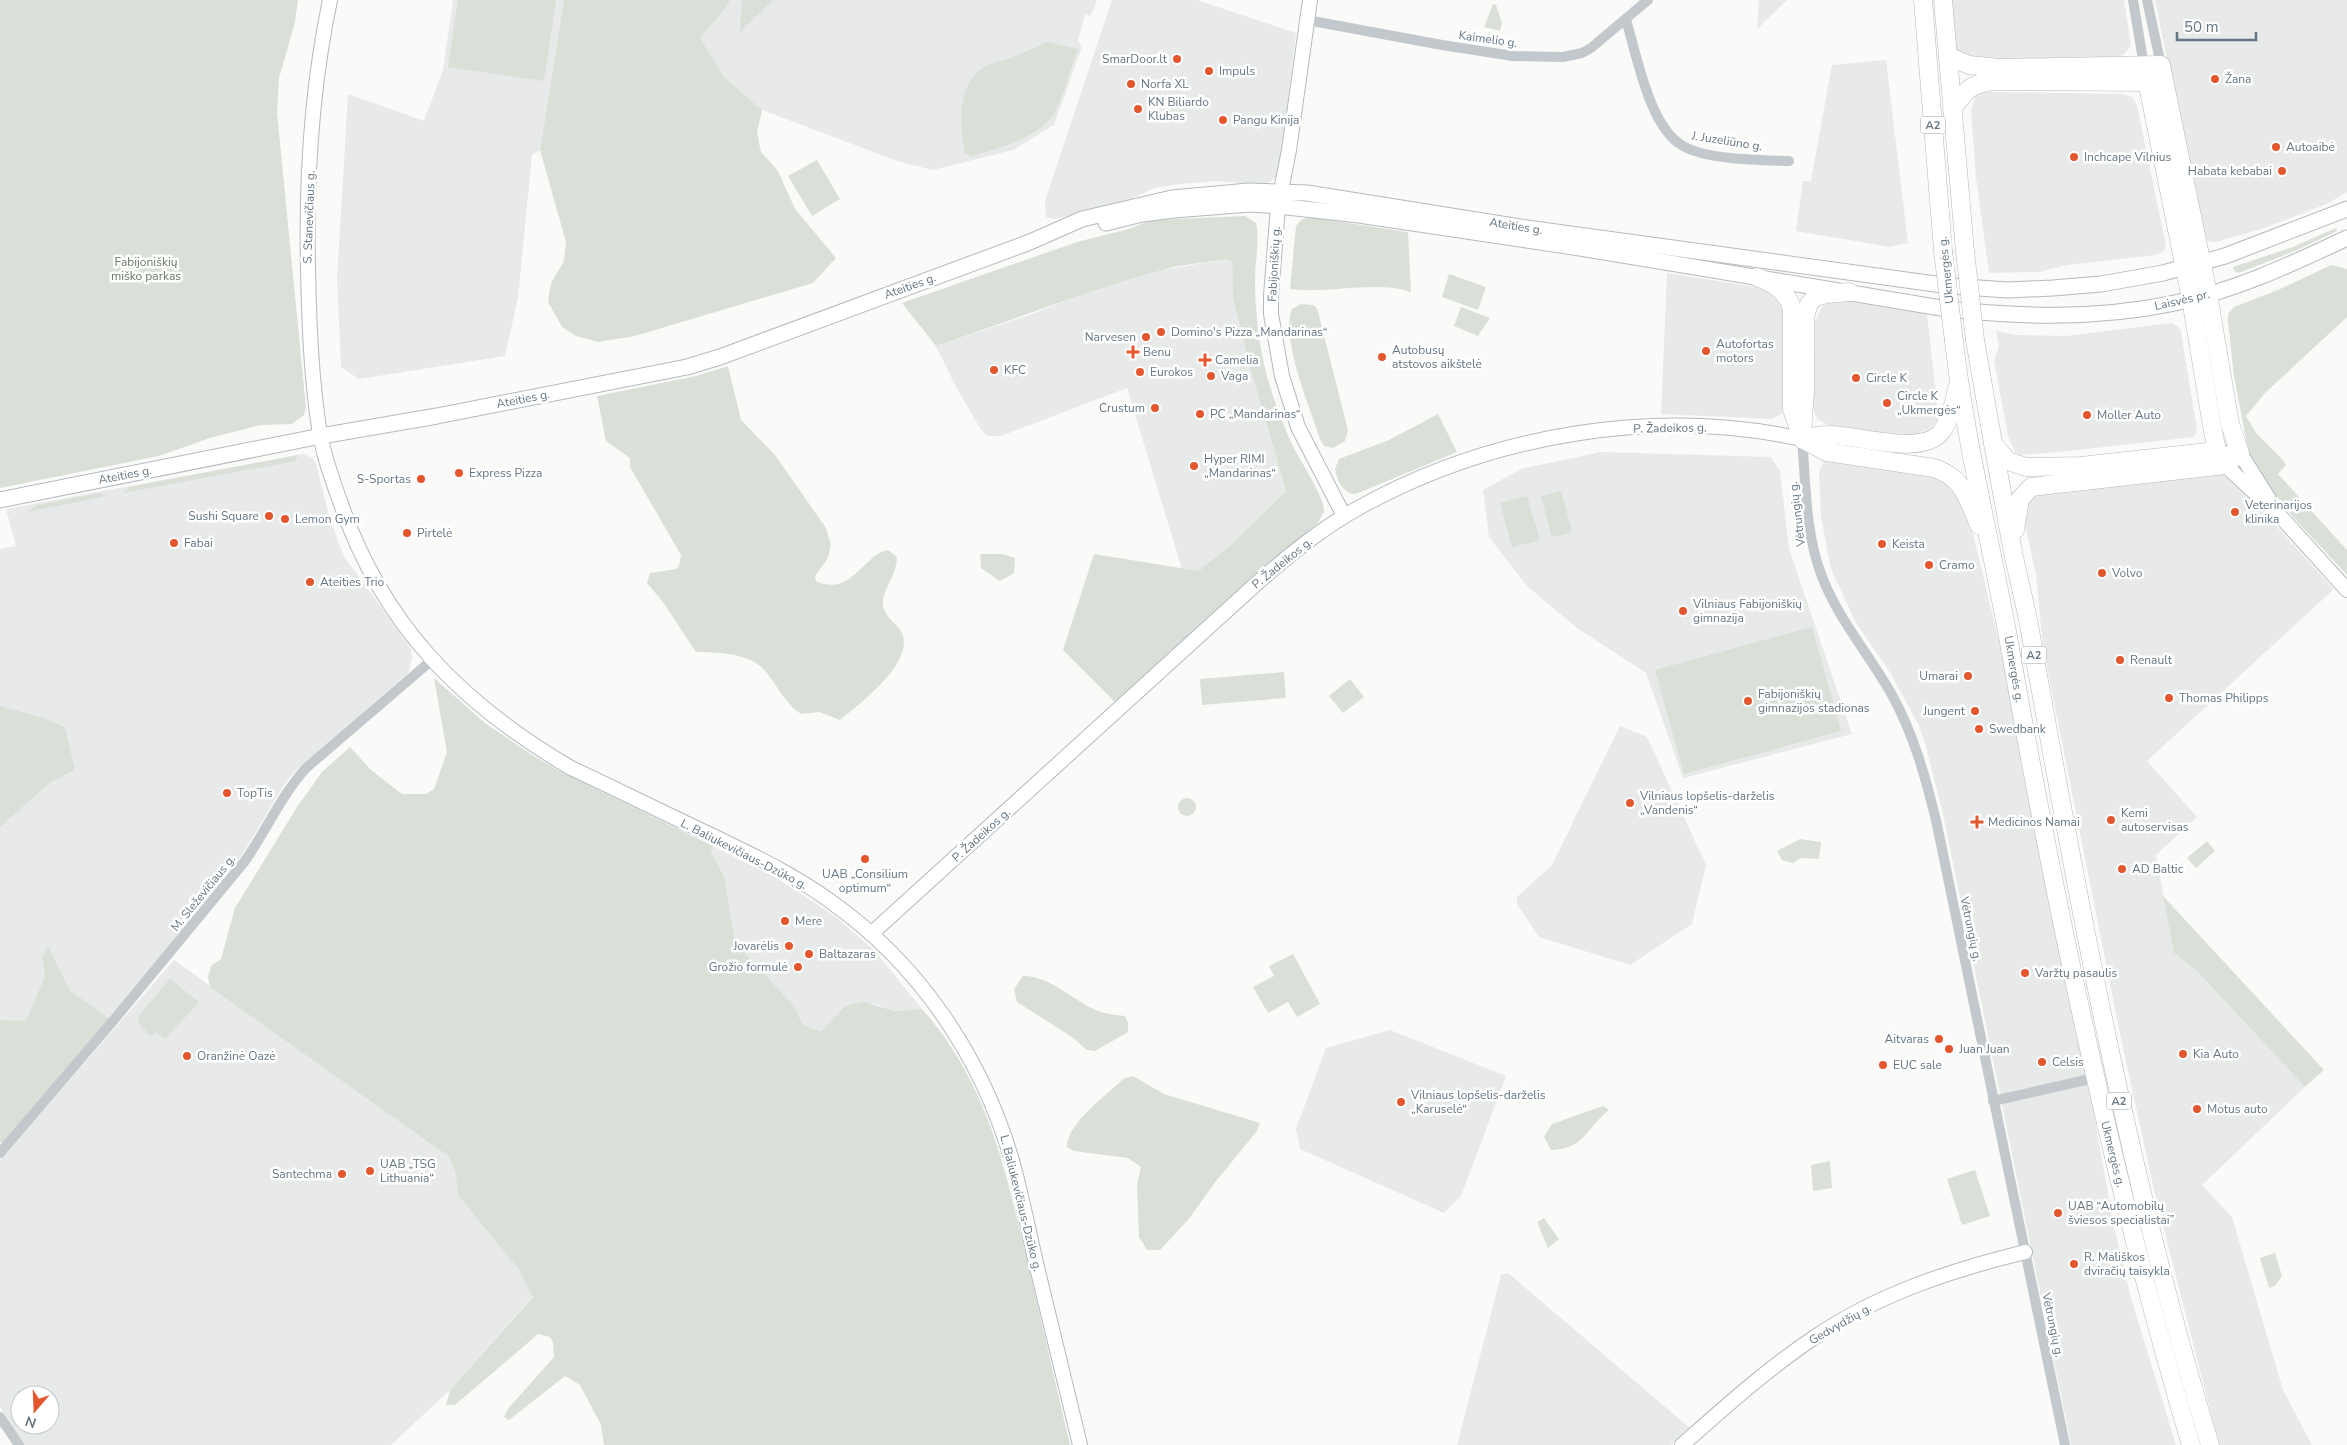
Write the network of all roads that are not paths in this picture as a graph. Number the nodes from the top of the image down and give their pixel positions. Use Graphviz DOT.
graph roads {
  1 [pos="330,0"];
  2 [pos="1310,0"];
  3 [pos="1923,0"];
  4 [pos="1943,0"];
  5 [pos="2133,0"];
  6 [pos="2147,0"];
  7 [pos="1642,2"];
  8 [pos="1307,20"];
  9 [pos="1626,20"];
  10 [pos="1948,56"];
  11 [pos="2150,71"];
  12 [pos="1952,108"];
  13 [pos="1789,161"];
  14 [pos="1280,199"];
  15 [pos="2347,209"];
  16 [pos="2347,238"];
  17 [pos="2193,266"];
  18 [pos="1757,277"];
  19 [pos="1849,292"];
  20 [pos="2199,297"];
  21 [pos="2007,315"];
  22 [pos="1959,378"];
  23 [pos="321,436"];
  24 [pos="1802,439"];
  25 [pos="1992,442"];
  26 [pos="2240,453"];
  27 [pos="2221,458"];
  28 [pos="0,500"];
  29 [pos="1344,516"];
  30 [pos="2281,517"];
  31 [pos="1993,555"];
  32 [pos="2014,558"];
  33 [pos="2347,590"];
  34 [pos="432,660"];
  35 [pos="871,934"];
  36 [pos="2095,1078"];
  37 [pos="1993,1100"];
  38 [pos="0,1153"];
  39 [pos="2135,1164"];
  40 [pos="2117,1169"];
  41 [pos="2025,1252"];
  42 [pos="0,1417"];
  43 [pos="19,1445"];
  44 [pos="1080,1445"];
  45 [pos="1682,1445"];
  46 [pos="2065,1445"];
  47 [pos="2191,1445"];
  48 [pos="2210,1445"];
  1 -- 23 [label="main road, S. Stanevičiaus g."];
  2 -- 8 [label="main road, Fabijoniškių g."];
  3 -- 22 [label="highway, Ukmergės g. / A2, bridge"];
  4 -- 10 [label="highway, Ukmergės g. / A2"];
  5 -- 11 [label="street"];
  6 -- 11 [label="street"];
  7 -- 9 [label="street, Kaimelio g."];
  8 -- 9 [label="street, Kaimelio g."];
  8 -- 14 [label="main road, Fabijoniškių g."];
  9 -- 13 [label="street, J. Juzeliūno g."];
  10 -- 11 [label="highway"];
  10 -- 12 [label="highway, Ukmergės g. / A2"];
  11 -- 12 [label="highway"];
  11 -- 17 [label="highway"];
  11 -- 17 [label="highway"];
  12 -- 25 [label="highway, Ukmergės g. / A2, bridge"];
  14 -- 17 [label="main road, Ateities g."];
  14 -- 18 [label="main road, Ateities g."];
  14 -- 23 [label="main road, Ateities g."];
  14 -- 29 [label="main road, Fabijoniškių g."];
  15 -- 17 [label="main road"];
  16 -- 20 [label="main road, Laisvės pr."];
  17 -- 20 [label="highway"];
  18 -- 19 [label="main road, Ateities g."];
  18 -- 24 [label="highway"];
  19 -- 21 [label="main road, Ateities g."];
  19 -- 24 [label="highway"];
  20 -- 21 [label="main road, Laisvės pr."];
  20 -- 26 [label="highway"];
  20 -- 27 [label="highway"];
  22 -- 24 [label="highway"];
  22 -- 31 [label="highway, Ukmergės g. / A2"];
  23 -- 28 [label="main road, Ateities g."];
  23 -- 34 [label="main road, L. Baliukevičiaus-Dzūko g."];
  24 -- 29 [label="main road, P. Žadeikos g."];
  24 -- 31 [label="highway"];
  24 -- 37 [label="street, Vėtrungių g."];
  25 -- 27 [label="highway"];
  25 -- 32 [label="highway, Ukmergės g. / A2"];
  26 -- 27 [label="highway"];
  26 -- 30 [label="main road"];
  27 -- 30 [label="main road"];
  27 -- 32 [label="highway"];
  29 -- 35 [label="main road, P. Žadeikos g."];
  30 -- 33 [label="main road"];
  31 -- 36 [label="highway, Ukmergės g. / A2"];
  32 -- 39 [label="highway, Ukmergės g. / A2"];
  34 -- 35 [label="main road, L. Baliukevičiaus-Dzūko g."];
  34 -- 38 [label="street, M. Sleževičiaus g."];
  35 -- 44 [label="main road, L. Baliukevičiaus-Dzūko g."];
  36 -- 37 [label="street"];
  36 -- 40 [label="highway, Ukmergės g. / A2"];
  37 -- 41 [label="street, Vėtrungių g."];
  39 -- 40 [label="street"];
  39 -- 48 [label="highway, Ukmergės g. / A2"];
  40 -- 47 [label="highway, Ukmergės g. / A2"];
  41 -- 45 [label="main road, Gedvydžių g."];
  41 -- 46 [label="street, Vėtrungių g."];
  42 -- 43 [label="street"];
}
